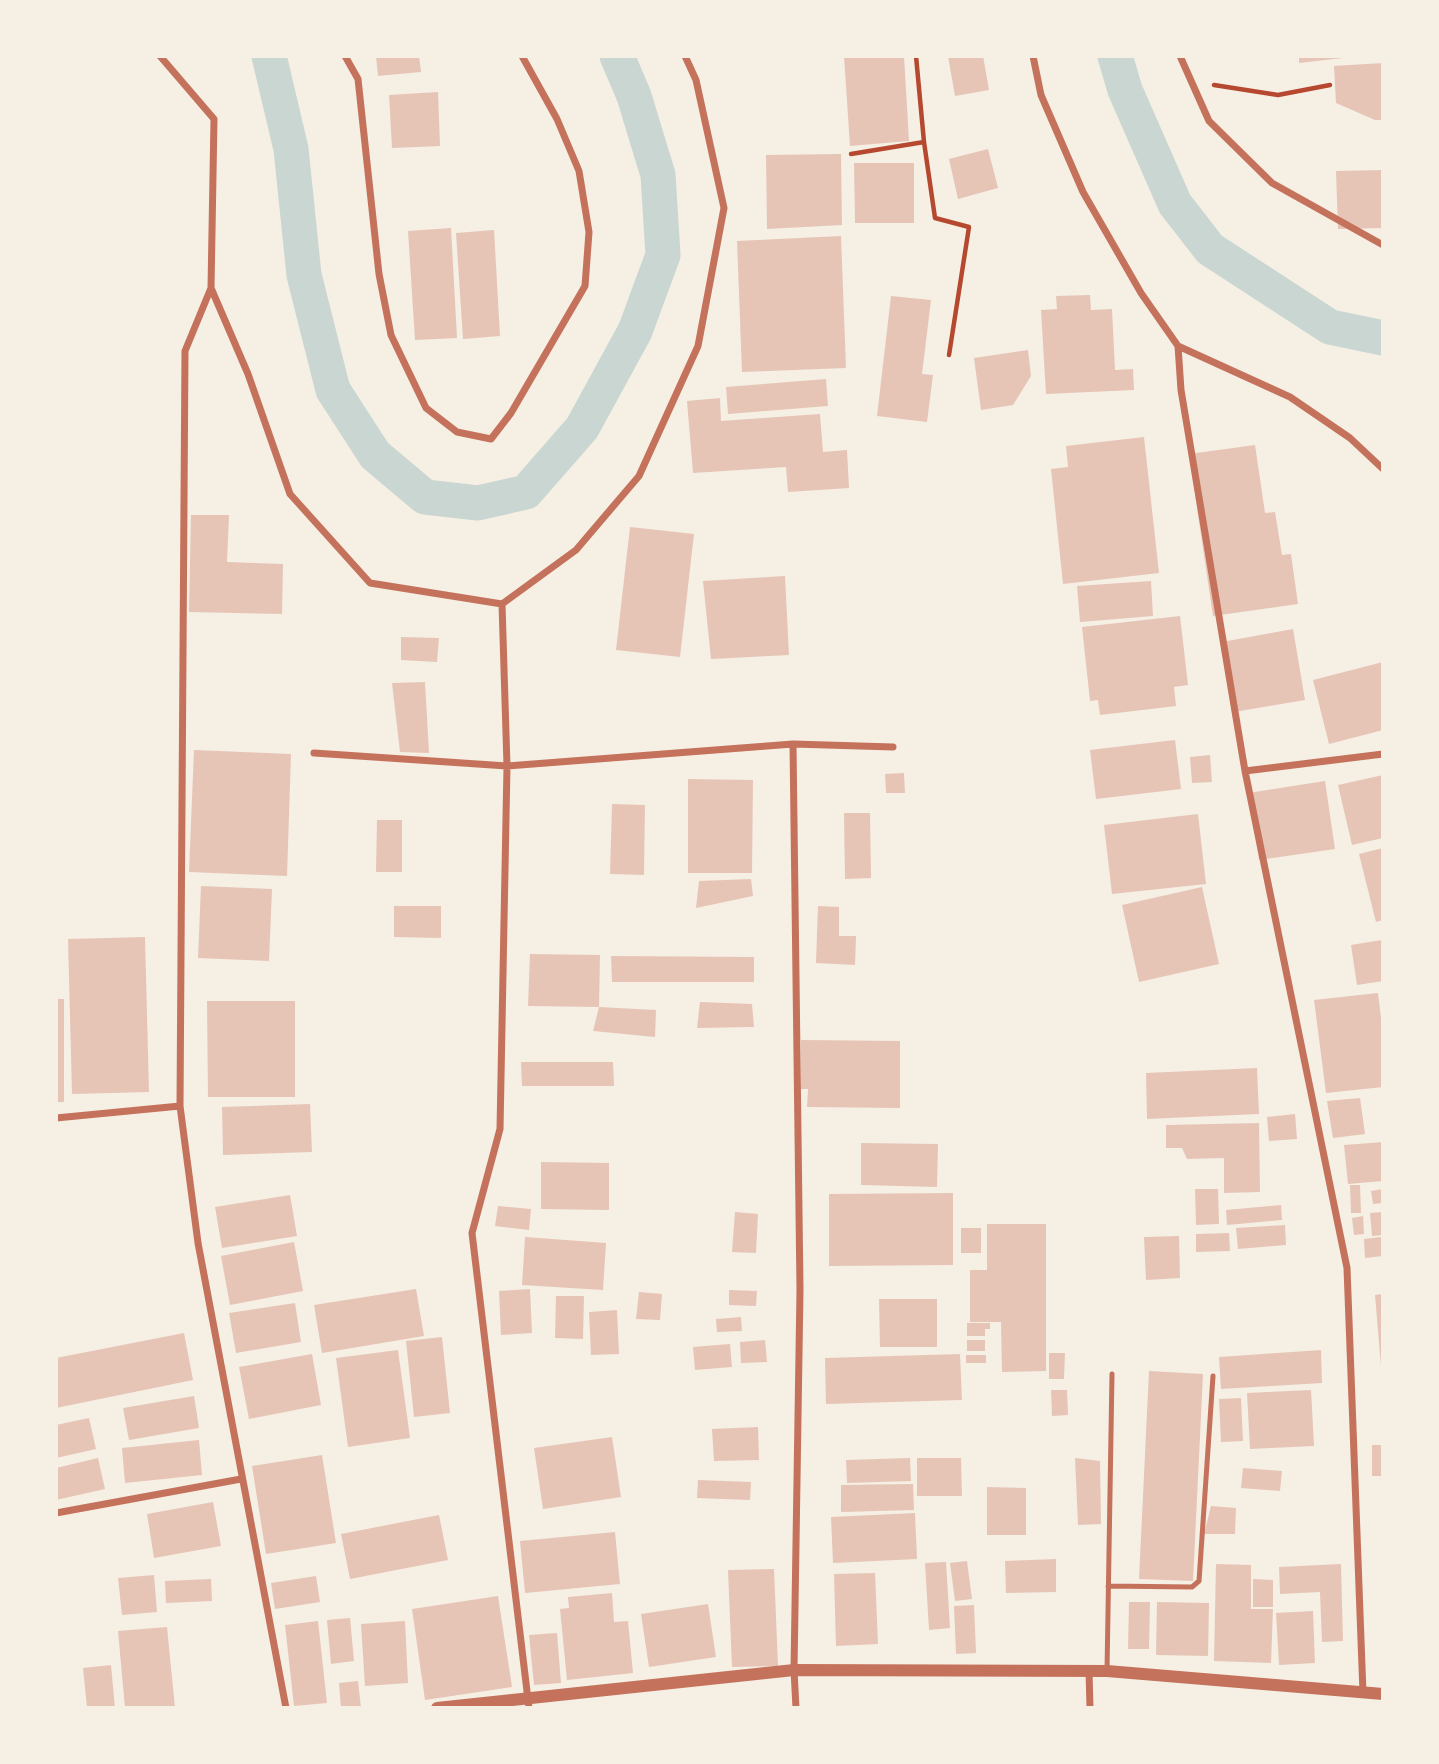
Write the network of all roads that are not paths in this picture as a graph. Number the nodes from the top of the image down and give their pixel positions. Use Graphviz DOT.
graph roads {
  1 [pos="160,56"];
  2 [pos="345,56"];
  3 [pos="522,56"];
  4 [pos="685,56"];
  5 [pos="1033,56"];
  6 [pos="1180,56"];
  7 [pos="1383,244"];
  8 [pos="211,288"];
  9 [pos="1178,346"];
  10 [pos="1383,469"];
  11 [pos="502,604"];
  12 [pos="793,744"];
  13 [pos="893,747"];
  14 [pos="314,753"];
  15 [pos="1383,754"];
  16 [pos="507,766"];
  17 [pos="1245,771"];
  18 [pos="180,1106"];
  19 [pos="56,1118"];
  20 [pos="1112,1374"];
  21 [pos="1213,1376"];
  22 [pos="241,1479"];
  23 [pos="56,1513"];
  24 [pos="1108,1586"];
  25 [pos="794,1670"];
  26 [pos="1090,1671"];
  27 [pos="1107,1671"];
  28 [pos="1363,1693"];
  29 [pos="1383,1694"];
  30 [pos="528,1704"];
  31 [pos="286,1708"];
  32 [pos="437,1708"];
  33 [pos="796,1708"];
  34 [pos="1090,1708"];
  1 -- 8 [label="street"];
  2 -- 3 [label="street"];
  4 -- 11 [label="street"];
  5 -- 9 [label="street"];
  6 -- 7 [label="street"];
  8 -- 11 [label="street"];
  8 -- 18 [label="street"];
  9 -- 10 [label="street"];
  9 -- 17 [label="street"];
  11 -- 16 [label="street"];
  12 -- 13 [label="street"];
  12 -- 16 [label="street"];
  12 -- 25 [label="street"];
  14 -- 16 [label="street"];
  15 -- 17 [label="street"];
  16 -- 30 [label="street"];
  17 -- 28 [label="street"];
  18 -- 19 [label="street"];
  18 -- 22 [label="street"];
  20 -- 24 [label="lane"];
  21 -- 24 [label="lane"];
  22 -- 23 [label="street"];
  22 -- 31 [label="street"];
  24 -- 27 [label="lane"];
  25 -- 26 [label="street"];
  25 -- 30 [label="street"];
  25 -- 33 [label="street"];
  26 -- 27 [label="street"];
  26 -- 34 [label="street"];
  27 -- 28 [label="street"];
  28 -- 29 [label="street"];
  30 -- 32 [label="street"];
}
